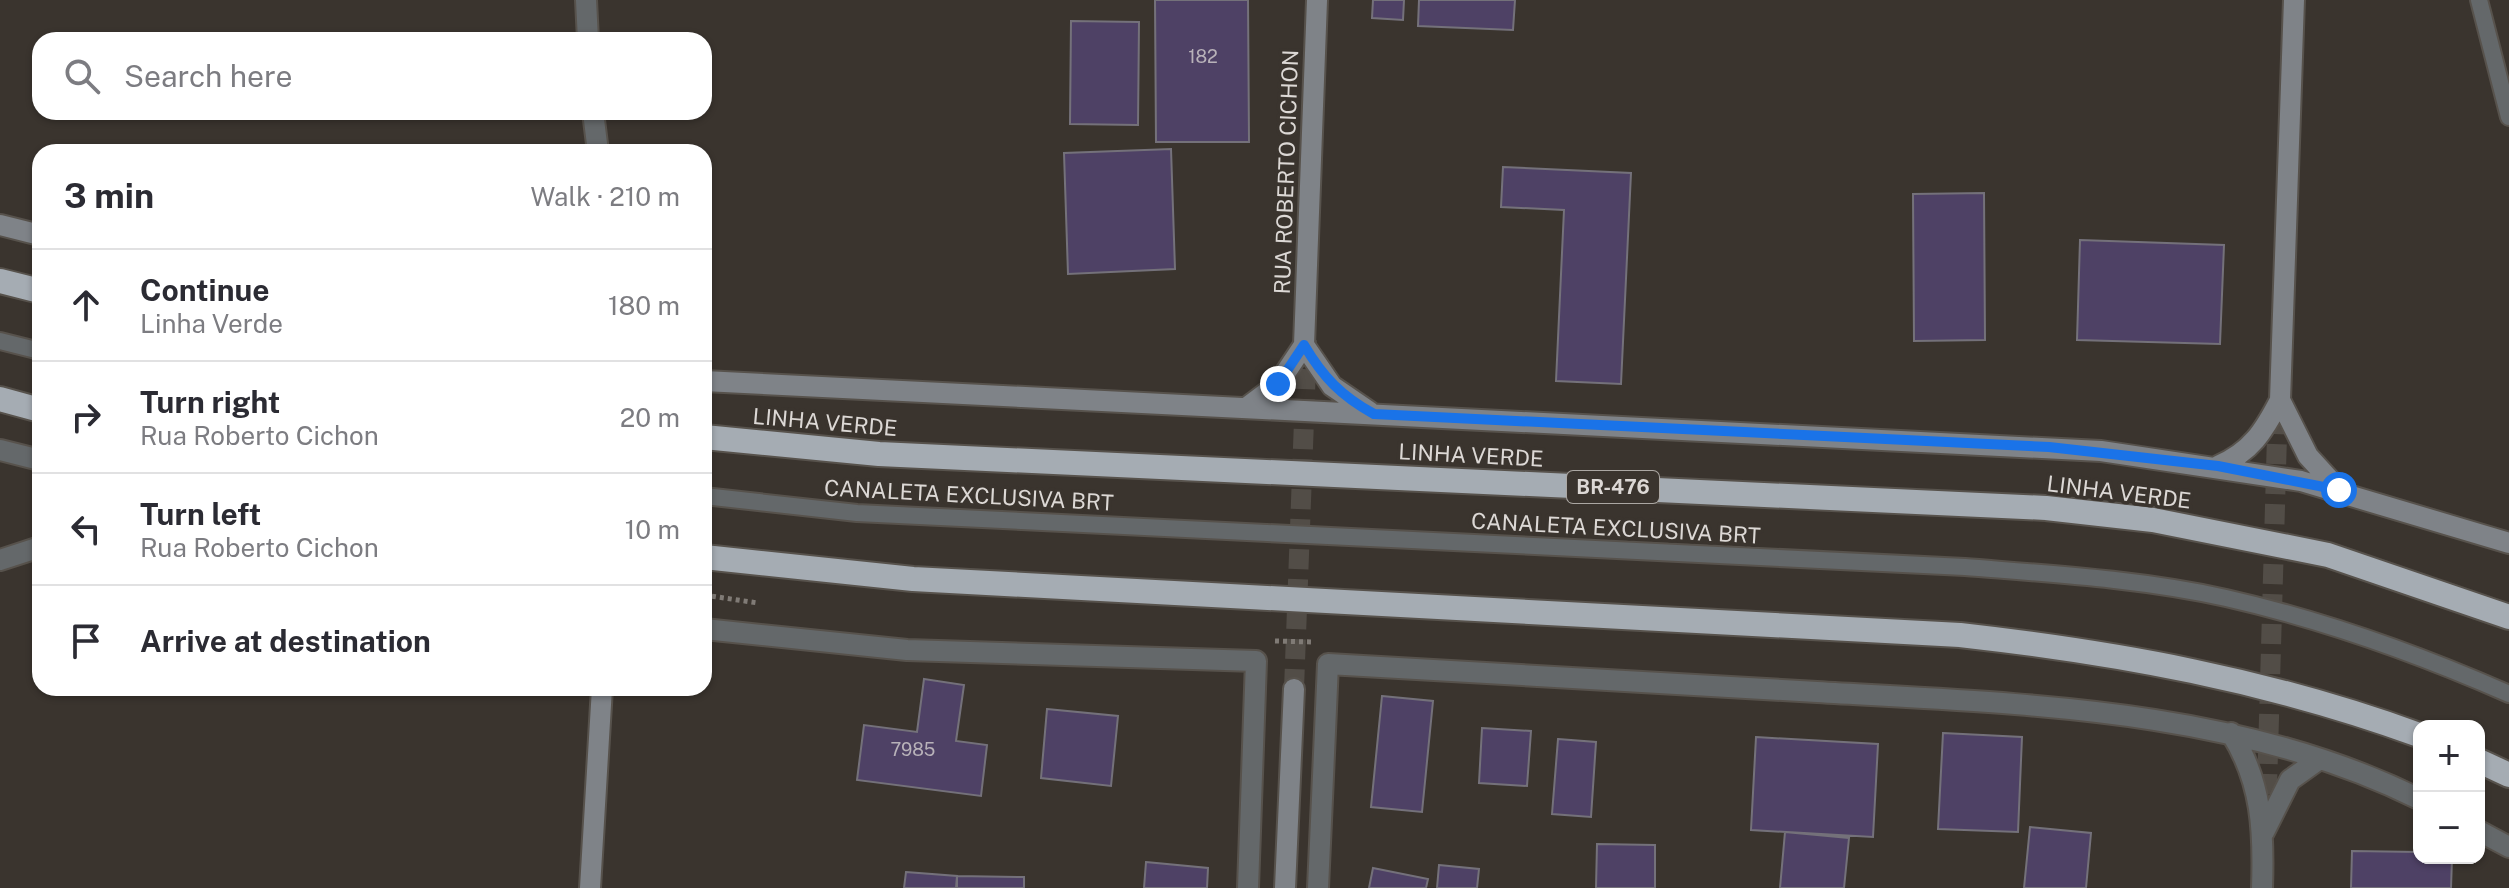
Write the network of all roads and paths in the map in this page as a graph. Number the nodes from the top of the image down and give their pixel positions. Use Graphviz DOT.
graph roads {
  1 [pos="586,0"];
  2 [pos="1317,0"];
  3 [pos="2479,0"];
  4 [pos="2293,1"];
  5 [pos="588,32"];
  6 [pos="2509,117"];
  7 [pos="594,120"];
  8 [pos="597,144"];
  9 [pos="0,225"];
  10 [pos="32,233"];
  11 [pos="0,281"];
  12 [pos="32,289"];
  13 [pos="0,341"];
  14 [pos="1304,345"];
  15 [pos="32,349"];
  16 [pos="712,381"];
  17 [pos="0,399"];
  18 [pos="2280,400"];
  19 [pos="32,408"];
  20 [pos="1246,408"];
  21 [pos="1374,414"];
  22 [pos="712,438"];
  23 [pos="0,450"];
  24 [pos="32,458"];
  25 [pos="2218,466"];
  26 [pos="2339,490"];
  27 [pos="712,497"];
  28 [pos="2507,541"];
  29 [pos="32,550"];
  30 [pos="712,559"];
  31 [pos="0,560"];
  32 [pos="2509,617"];
  33 [pos="712,630"];
  34 [pos="1294,689"];
  35 [pos="2509,694"];
  36 [pos="602,696"];
  37 [pos="2231,733"];
  38 [pos="2413,733"];
  39 [pos="2318,760"];
  40 [pos="2485,764"];
  41 [pos="2509,775"];
  42 [pos="2413,797"];
  43 [pos="2264,832"];
  44 [pos="2485,834"];
  45 [pos="2509,847"];
  46 [pos="590,888"];
  47 [pos="1248,888"];
  48 [pos="1285,888"];
  49 [pos="1318,888"];
  50 [pos="2262,888"];
  1 -- 5 [label="street"];
  2 -- 14 [label="main road, RUA ROBERTO CICHON"];
  3 -- 6 [label="lane"];
  4 -- 18 [label="main road"];
  7 -- 8 [label="street"];
  9 -- 10 [label="main road"];
  11 -- 12 [label="highway"];
  13 -- 15 [label="lane"];
  14 -- 20 [label="main road"];
  14 -- 21 [label="main road"];
  16 -- 20 [label="main road, LINHA VERDE"];
  17 -- 19 [label="highway"];
  18 -- 25 [label="main road"];
  18 -- 26 [label="main road"];
  20 -- 21 [label="main road, LINHA VERDE"];
  21 -- 25 [label="main road, LINHA VERDE"];
  22 -- 32 [label="highway, LINHA VERDE / BR-476"];
  23 -- 24 [label="street"];
  25 -- 26 [label="main road, LINHA VERDE"];
  26 -- 28 [label="main road, LINHA VERDE"];
  27 -- 35 [label="lane, CANALETA EXCLUSIVA BRT"];
  29 -- 31 [label="street"];
  30 -- 38 [label="highway"];
  33 -- 47 [label="street"];
  34 -- 48 [label="main road"];
  36 -- 46 [label="main road"];
  37 -- 39 [label="street"];
  37 -- 43 [label="street"];
  37 -- 49 [label="street"];
  39 -- 42 [label="street"];
  39 -- 43 [label="street"];
  40 -- 41 [label="highway"];
  43 -- 50 [label="street"];
  44 -- 45 [label="street"];
}
